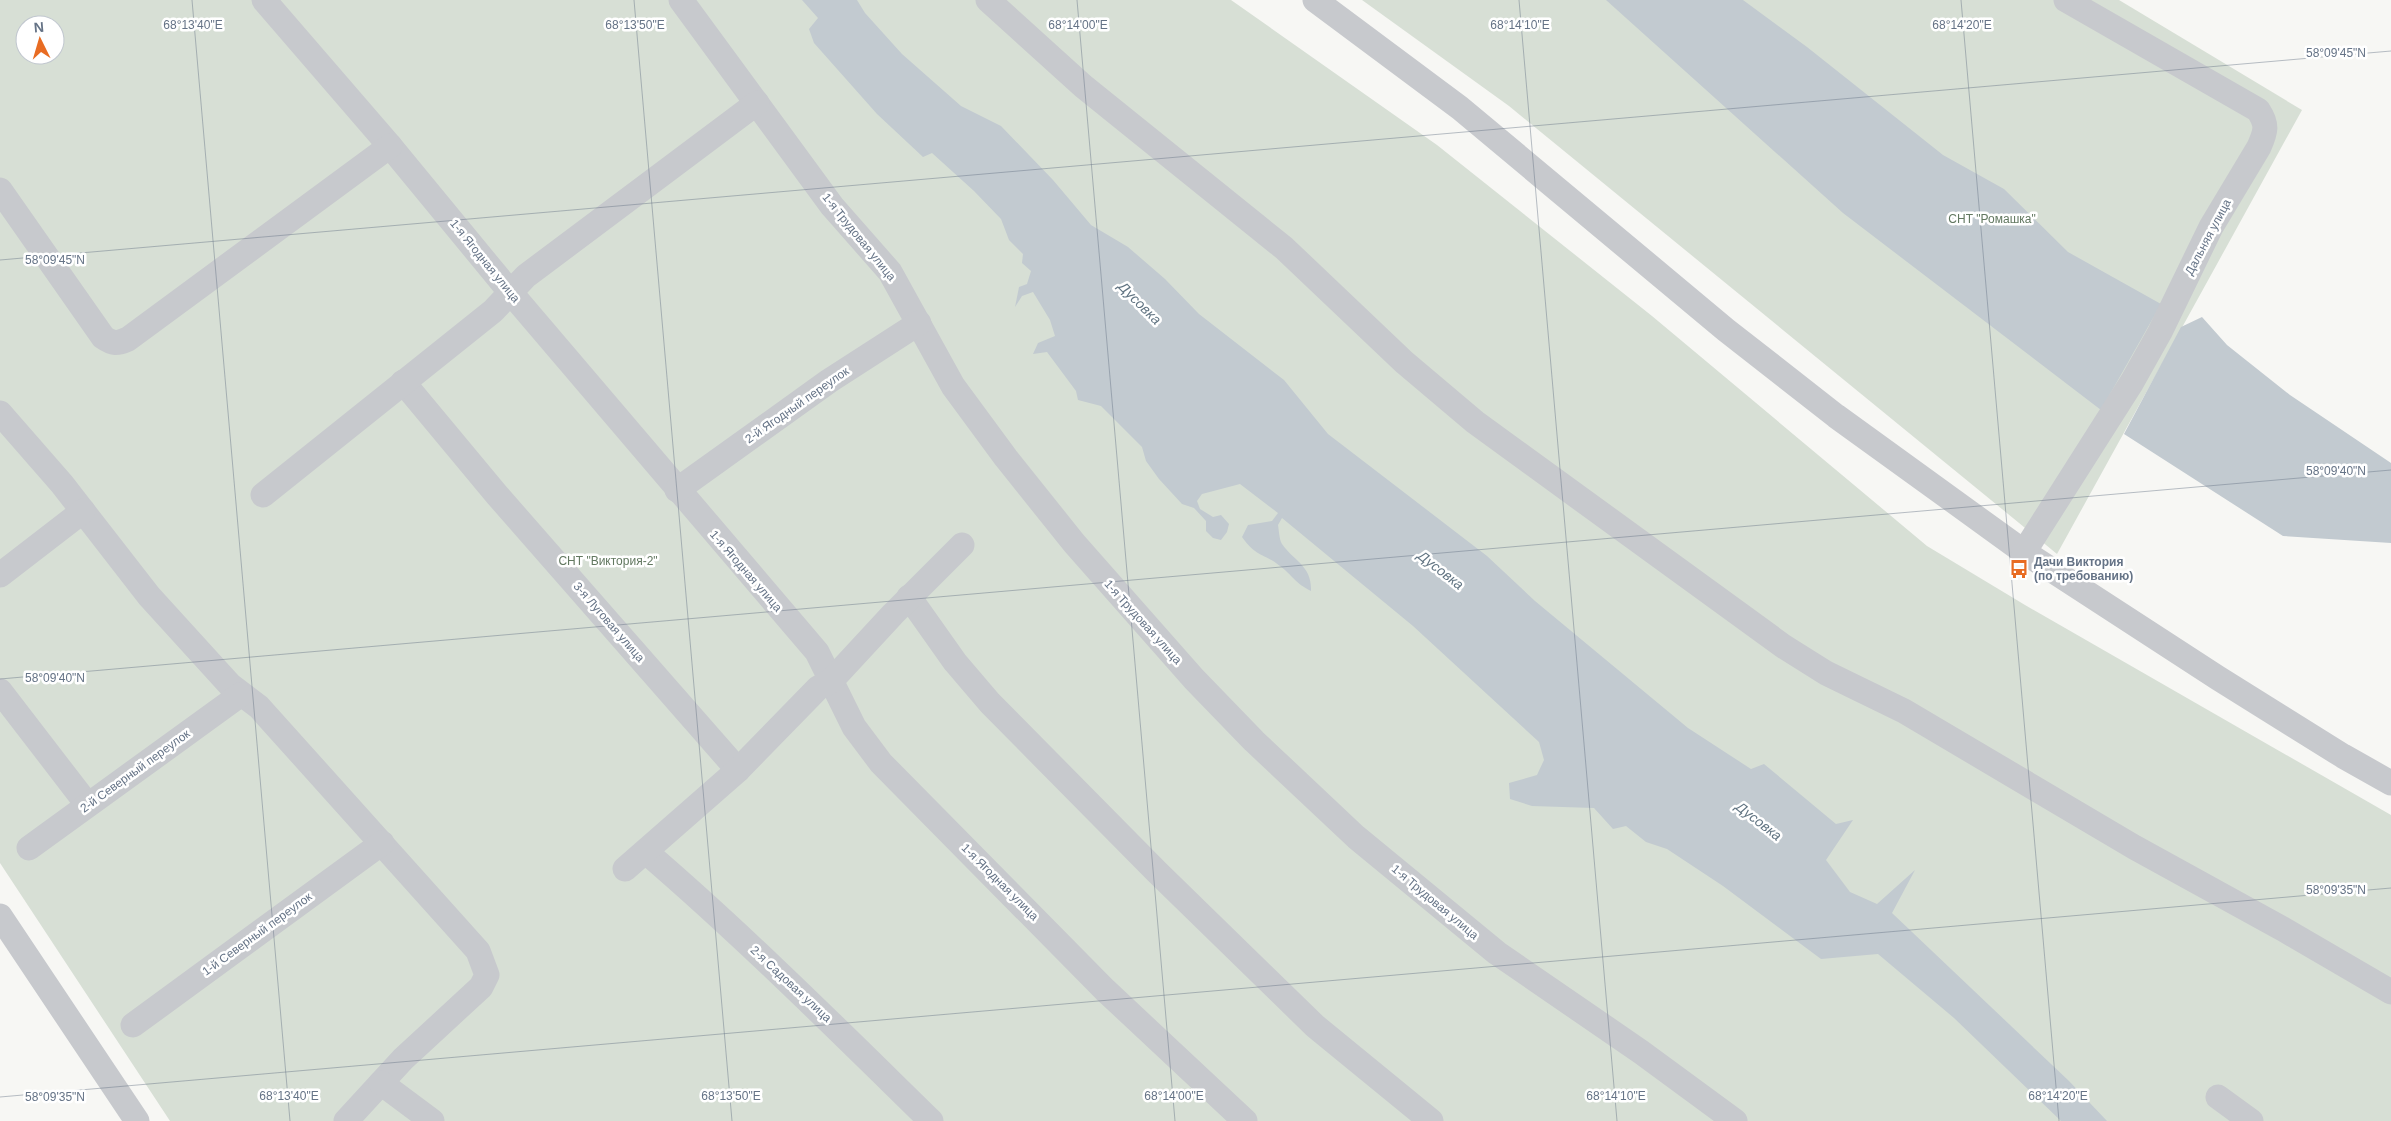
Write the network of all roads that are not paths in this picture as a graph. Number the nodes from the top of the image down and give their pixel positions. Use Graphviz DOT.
graph roads {
  1 [pos="264,0"];
  2 [pos="681,0"];
  3 [pos="988,0"];
  4 [pos="1314,0"];
  5 [pos="2066,0"];
  6 [pos="757,103"];
  7 [pos="390,146"];
  8 [pos="0,190"];
  9 [pos="510,293"];
  10 [pos="919,324"];
  11 [pos="403,382"];
  12 [pos="0,413"];
  13 [pos="677,490"];
  14 [pos="263,495"];
  15 [pos="83,512"];
  16 [pos="962,545"];
  17 [pos="2024,552"];
  18 [pos="0,575"];
  19 [pos="909,597"];
  20 [pos="831,681"];
  21 [pos="0,691"];
  22 [pos="240,695"];
  23 [pos="738,770"];
  24 [pos="2391,783"];
  25 [pos="88,804"];
  26 [pos="382,843"];
  27 [pos="30,848"];
  28 [pos="646,852"];
  29 [pos="626,870"];
  30 [pos="0,916"];
  31 [pos="2391,992"];
  32 [pos="133,1025"];
  33 [pos="381,1083"];
  34 [pos="2218,1097"];
  35 [pos="137,1121"];
  36 [pos="346,1121"];
  37 [pos="432,1121"];
  38 [pos="931,1121"];
  39 [pos="1245,1121"];
  40 [pos="1431,1121"];
  41 [pos="1735,1121"];
  42 [pos="2251,1121"];
  1 -- 7 [label="street, 1-я Ягодная улица"];
  2 -- 6 [label="street, 1-я Трудовая улица"];
  3 -- 31 [label="street"];
  4 -- 17 [label="street"];
  5 -- 17 [label="street, Дальняя улица"];
  6 -- 9 [label="street"];
  6 -- 10 [label="street, 1-я Трудовая улица"];
  7 -- 8 [label="street"];
  7 -- 9 [label="street, 1-я Ягодная улица"];
  9 -- 11 [label="street"];
  9 -- 13 [label="street, 1-я Ягодная улица"];
  10 -- 13 [label="street, 2-й Ягодный переулок"];
  10 -- 41 [label="street, 1-я Трудовая улица"];
  11 -- 14 [label="street"];
  11 -- 23 [label="street, 3-я Луговая улица"];
  12 -- 15 [label="street"];
  13 -- 20 [label="street, 1-я Ягодная улица"];
  15 -- 18 [label="street"];
  15 -- 22 [label="street"];
  16 -- 19 [label="street"];
  17 -- 24 [label="street"];
  19 -- 20 [label="street"];
  19 -- 40 [label="street"];
  20 -- 23 [label="street"];
  20 -- 39 [label="street, 1-я Ягодная улица"];
  21 -- 25 [label="street"];
  22 -- 25 [label="street, 2-й Северный переулок"];
  22 -- 26 [label="street"];
  23 -- 28 [label="street"];
  25 -- 27 [label="street, 2-й Северный переулок"];
  26 -- 32 [label="street, 1-й Северный переулок"];
  26 -- 33 [label="street"];
  28 -- 29 [label="street"];
  28 -- 38 [label="street, 2-я Садовая улица"];
  30 -- 35 [label="street"];
  33 -- 36 [label="street"];
  33 -- 37 [label="street"];
  34 -- 42 [label="street"];
}
